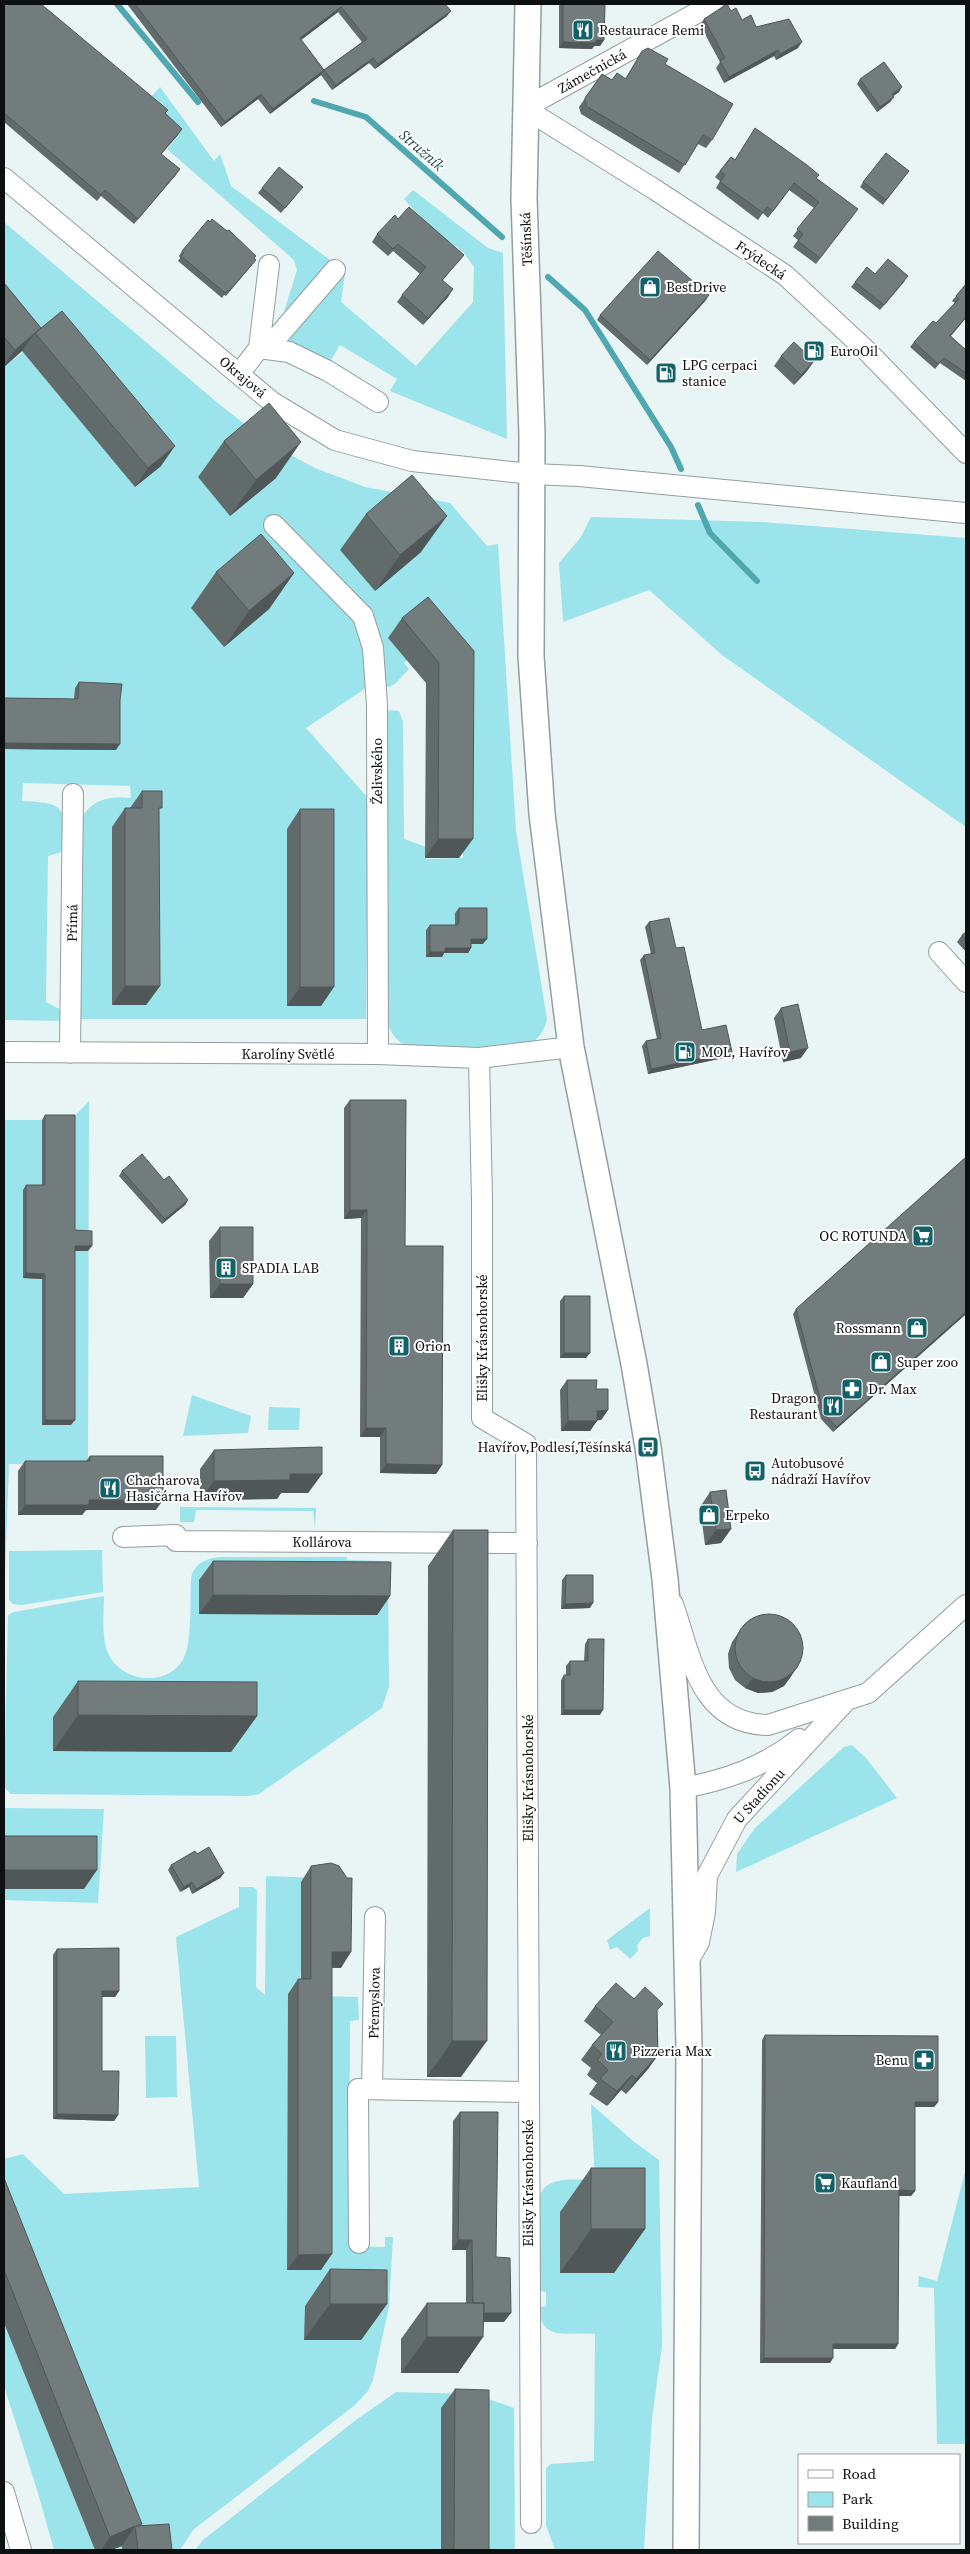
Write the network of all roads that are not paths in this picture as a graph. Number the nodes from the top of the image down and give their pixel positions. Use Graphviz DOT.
graph roads {
  1 [pos="528,4"];
  2 [pos="713,4"];
  3 [pos="524,108"];
  4 [pos="4,178"];
  5 [pos="269,265"];
  6 [pos="335,270"];
  7 [pos="263,348"];
  8 [pos="238,374"];
  9 [pos="378,402"];
  10 [pos="966,453"];
  11 [pos="531,474"];
  12 [pos="966,513"];
  13 [pos="274,526"];
  14 [pos="73,794"];
  15 [pos="939,952"];
  16 [pos="966,982"];
  17 [pos="572,1047"];
  18 [pos="4,1052"];
  19 [pos="70,1053"];
  20 [pos="378,1054"];
  21 [pos="478,1058"];
  22 [pos="123,1537"];
  23 [pos="527,1543"];
  24 [pos="665,1579"];
  25 [pos="966,1605"];
  26 [pos="845,1703"];
  27 [pos="683,1788"];
  28 [pos="375,1917"];
  29 [pos="687,1963"];
  30 [pos="372,2089"];
  31 [pos="528,2092"];
  32 [pos="359,2243"];
  33 [pos="4,2492"];
  34 [pos="531,2523"];
  35 [pos="21,2550"];
  36 [pos="686,2550"];
  1 -- 3 [label="main road, Těšínská"];
  2 -- 3 [label="street, Zámečnická"];
  3 -- 10 [label="street, Frýdecká"];
  3 -- 11 [label="main road, Těšínská"];
  4 -- 8 [label="street, Okrajová"];
  5 -- 7 [label="street"];
  6 -- 7 [label="street"];
  7 -- 8 [label="street"];
  7 -- 9 [label="street"];
  8 -- 11 [label="street, Okrajová"];
  11 -- 12 [label="street"];
  11 -- 17 [label="main road, Těšínská"];
  13 -- 20 [label="street, Želivského"];
  14 -- 19 [label="street, Přímá"];
  15 -- 16 [label="street"];
  17 -- 21 [label="street, Karolíny Světlé"];
  17 -- 24 [label="main road, Těšínská"];
  18 -- 19 [label="street, Karolíny Světlé"];
  19 -- 20 [label="street, Karolíny Světlé"];
  20 -- 21 [label="street, Karolíny Světlé"];
  21 -- 23 [label="street, Elišky Krásnohorské"];
  22 -- 23 [label="street, Kollárova"];
  23 -- 31 [label="street, Elišky Krásnohorské"];
  24 -- 26 [label="street, U Stadionu"];
  24 -- 27 [label="main road, Těšínská"];
  25 -- 26 [label="street, U Stadionu"];
  26 -- 27 [label="street, U Stadionu"];
  26 -- 29 [label="street, U Stadionu"];
  27 -- 29 [label="main road, Těšínská"];
  28 -- 30 [label="street, Přemyslova"];
  29 -- 36 [label="main road, Těšínská"];
  30 -- 31 [label="street"];
  30 -- 32 [label="street"];
  31 -- 34 [label="street, Elišky Krásnohorské"];
  33 -- 35 [label="street"];
}
